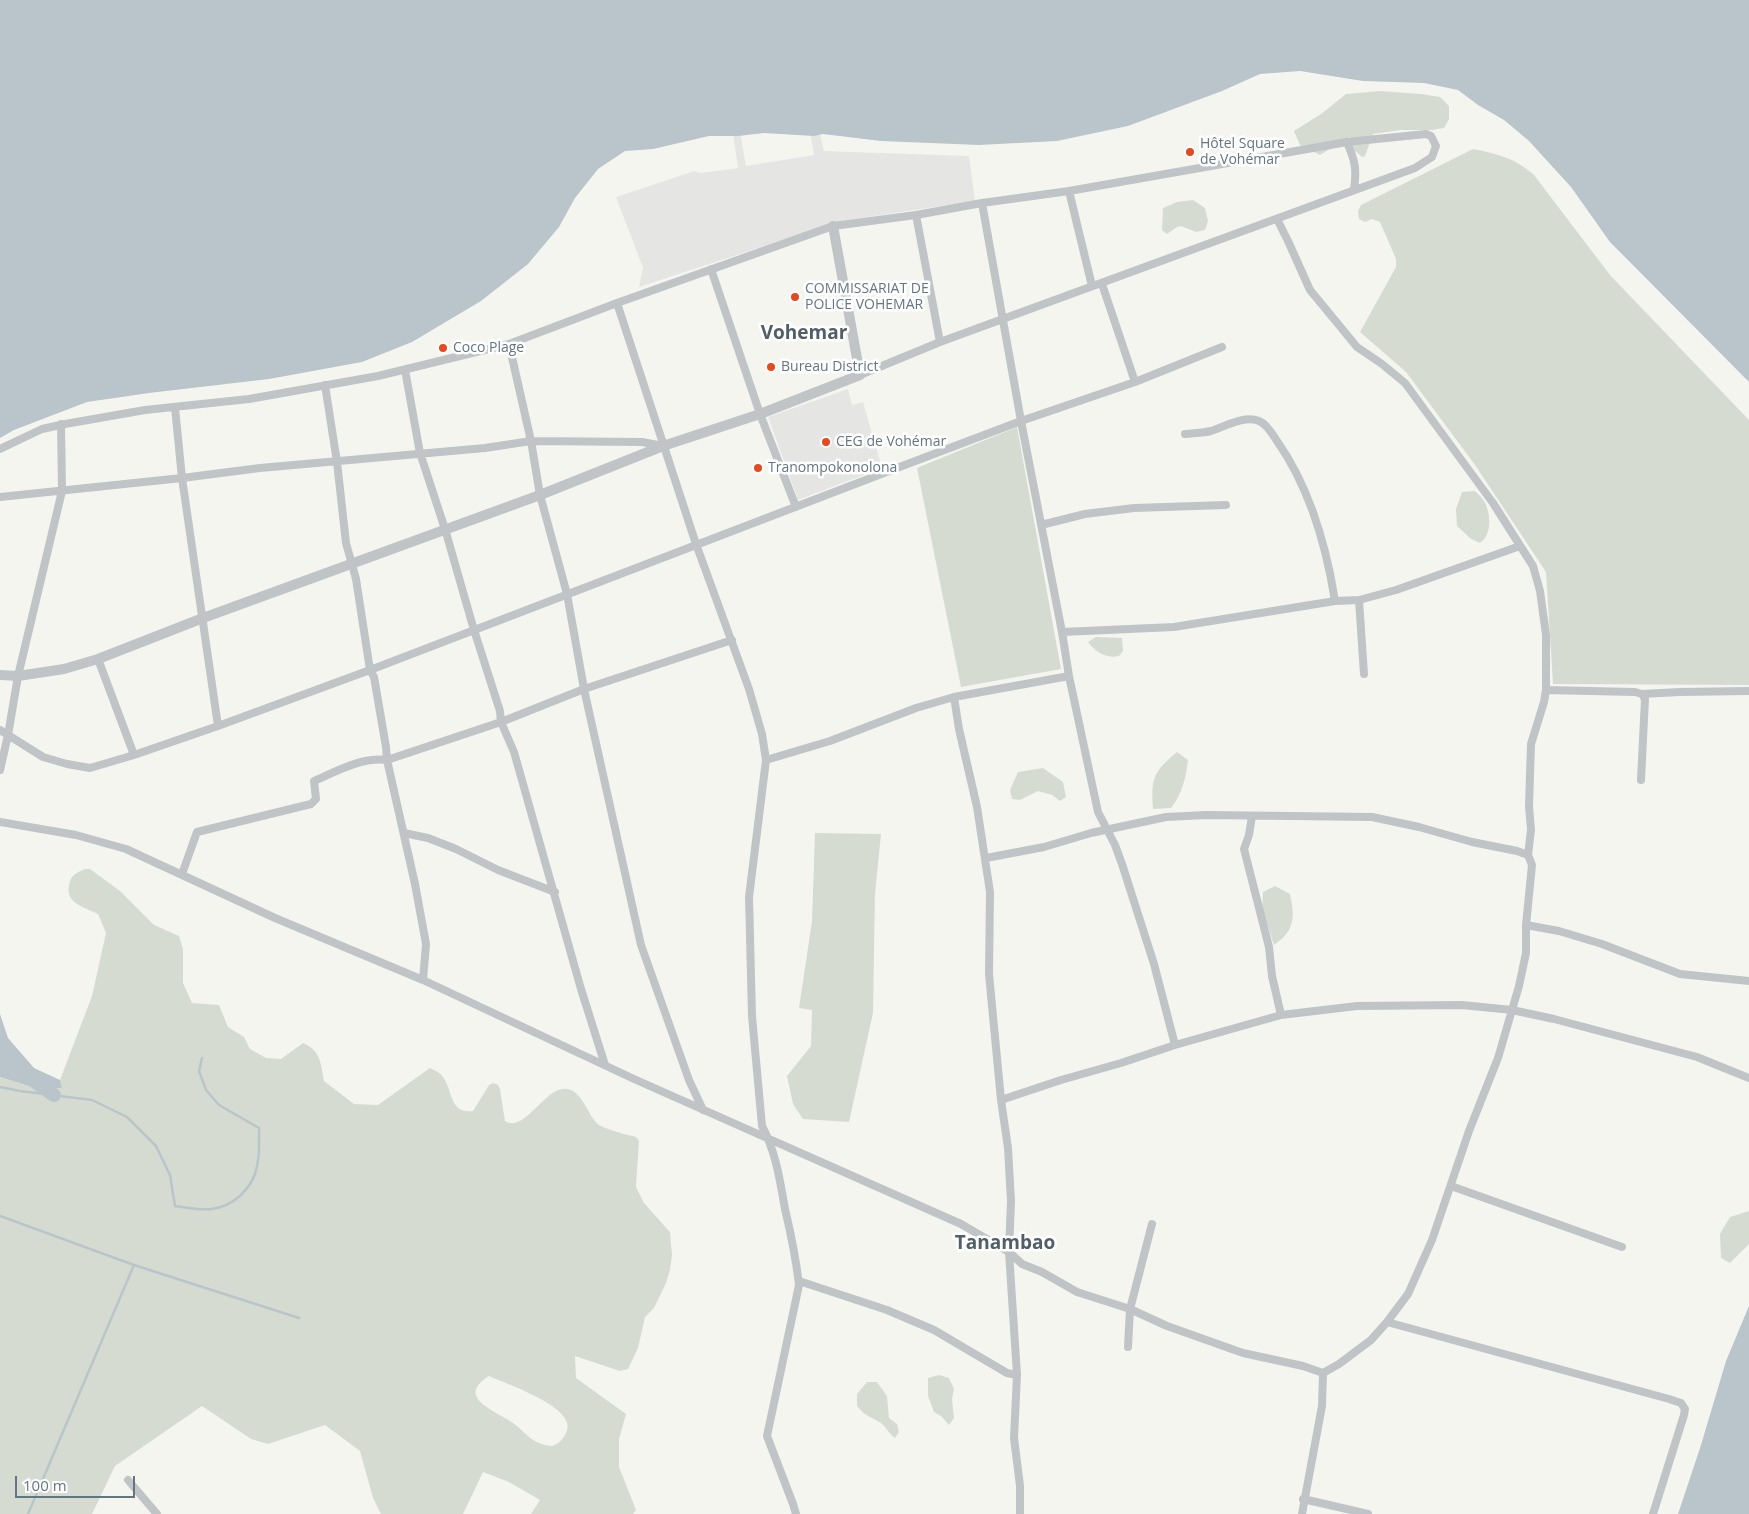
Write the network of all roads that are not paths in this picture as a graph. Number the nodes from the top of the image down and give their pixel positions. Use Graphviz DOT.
graph roads {
  1 [pos="1347,142"];
  2 [pos="1354,189"];
  3 [pos="1069,191"];
  4 [pos="982,203"];
  5 [pos="916,215"];
  6 [pos="1277,219"];
  7 [pos="833,226"];
  8 [pos="711,269"];
  9 [pos="1102,284"];
  10 [pos="1092,286"];
  11 [pos="617,303"];
  12 [pos="1003,319"];
  13 [pos="940,342"];
  14 [pos="509,344"];
  15 [pos="1222,347"];
  16 [pos="405,370"];
  17 [pos="860,376"];
  18 [pos="1135,382"];
  19 [pos="325,386"];
  20 [pos="175,408"];
  21 [pos="760,414"];
  22 [pos="1020,421"];
  23 [pos="61,424"];
  24 [pos="1185,434"];
  25 [pos="531,441"];
  26 [pos="663,446"];
  27 [pos="0,449"];
  28 [pos="420,453"];
  29 [pos="337,462"];
  30 [pos="182,478"];
  31 [pos="62,491"];
  32 [pos="540,495"];
  33 [pos="0,497"];
  34 [pos="1226,505"];
  35 [pos="796,507"];
  36 [pos="1041,525"];
  37 [pos="445,529"];
  38 [pos="696,544"];
  39 [pos="1520,546"];
  40 [pos="352,563"];
  41 [pos="567,594"];
  42 [pos="1358,600"];
  43 [pos="1334,601"];
  44 [pos="203,618"];
  45 [pos="474,630"];
  46 [pos="1062,632"];
  47 [pos="732,640"];
  48 [pos="98,659"];
  49 [pos="370,670"];
  50 [pos="1364,674"];
  51 [pos="0,675"];
  52 [pos="18,676"];
  53 [pos="1069,676"];
  54 [pos="584,689"];
  55 [pos="1546,690"];
  56 [pos="1749,691"];
  57 [pos="1642,694"];
  58 [pos="954,697"];
  59 [pos="501,722"];
  60 [pos="218,726"];
  61 [pos="0,730"];
  62 [pos="8,735"];
  63 [pos="134,755"];
  64 [pos="387,760"];
  65 [pos="766,760"];
  66 [pos="0,770"];
  67 [pos="1642,780"];
  68 [pos="1252,816"];
  69 [pos="0,822"];
  70 [pos="1107,830"];
  71 [pos="404,833"];
  72 [pos="1528,855"];
  73 [pos="986,858"];
  74 [pos="182,874"];
  75 [pos="555,892"];
  76 [pos="1526,925"];
  77 [pos="423,980"];
  78 [pos="1749,981"];
  79 [pos="1512,1010"];
  80 [pos="1281,1015"];
  81 [pos="1175,1045"];
  82 [pos="605,1065"];
  83 [pos="1749,1078"];
  84 [pos="1001,1100"];
  85 [pos="703,1110"];
  86 [pos="770,1140"];
  87 [pos="1451,1186"];
  88 [pos="1152,1224"];
  89 [pos="1622,1247"];
  90 [pos="1009,1252"];
  91 [pos="799,1281"];
  92 [pos="1130,1309"];
  93 [pos="1387,1322"];
  94 [pos="1128,1347"];
  95 [pos="1323,1373"];
  96 [pos="1017,1375"];
  97 [pos="128,1480"];
  98 [pos="1303,1499"];
  99 [pos="157,1514"];
  100 [pos="796,1514"];
  101 [pos="1020,1514"];
  102 [pos="1302,1514"];
  103 [pos="1368,1514"];
  104 [pos="1653,1514"];
  1 -- 2 [label="street"];
  1 -- 2 [label="street"];
  1 -- 3 [label="street"];
  2 -- 6 [label="street"];
  3 -- 4 [label="street"];
  3 -- 10 [label="street"];
  4 -- 5 [label="street"];
  4 -- 12 [label="street"];
  5 -- 7 [label="street"];
  5 -- 13 [label="street"];
  6 -- 9 [label="street"];
  6 -- 39 [label="street"];
  7 -- 8 [label="street"];
  7 -- 17 [label="street"];
  8 -- 11 [label="street"];
  8 -- 21 [label="street"];
  9 -- 10 [label="street"];
  9 -- 18 [label="street"];
  10 -- 12 [label="street"];
  11 -- 14 [label="street"];
  11 -- 26 [label="street"];
  12 -- 13 [label="street"];
  12 -- 22 [label="street"];
  13 -- 17 [label="street"];
  14 -- 16 [label="street"];
  14 -- 25 [label="street"];
  15 -- 18 [label="street"];
  16 -- 19 [label="street"];
  16 -- 28 [label="street"];
  17 -- 21 [label="street"];
  18 -- 22 [label="street"];
  19 -- 20 [label="street"];
  19 -- 29 [label="street"];
  20 -- 23 [label="street"];
  20 -- 30 [label="street"];
  21 -- 26 [label="street"];
  21 -- 35 [label="street"];
  22 -- 35 [label="street"];
  22 -- 36 [label="street"];
  23 -- 27 [label="street"];
  23 -- 31 [label="street"];
  24 -- 43 [label="street"];
  25 -- 26 [label="street"];
  25 -- 28 [label="street"];
  25 -- 32 [label="street"];
  26 -- 32 [label="street"];
  26 -- 38 [label="street"];
  28 -- 29 [label="street"];
  28 -- 37 [label="street"];
  29 -- 30 [label="street"];
  29 -- 40 [label="street"];
  30 -- 31 [label="street"];
  30 -- 44 [label="street"];
  31 -- 33 [label="street"];
  31 -- 52 [label="street"];
  32 -- 37 [label="street"];
  32 -- 41 [label="street"];
  34 -- 36 [label="street"];
  35 -- 38 [label="street"];
  36 -- 46 [label="street"];
  37 -- 40 [label="street"];
  37 -- 45 [label="street"];
  38 -- 41 [label="street"];
  38 -- 47 [label="street"];
  39 -- 42 [label="street"];
  39 -- 55 [label="street"];
  40 -- 44 [label="street"];
  40 -- 49 [label="street"];
  41 -- 45 [label="street"];
  41 -- 54 [label="street"];
  42 -- 43 [label="street"];
  42 -- 50 [label="street"];
  43 -- 46 [label="street"];
  44 -- 48 [label="street"];
  44 -- 60 [label="street"];
  45 -- 49 [label="street"];
  45 -- 59 [label="street"];
  46 -- 53 [label="street"];
  47 -- 54 [label="street"];
  47 -- 65 [label="street"];
  48 -- 52 [label="street"];
  48 -- 63 [label="street"];
  49 -- 60 [label="street"];
  49 -- 64 [label="street"];
  51 -- 52 [label="street"];
  52 -- 62 [label="street"];
  53 -- 58 [label="street"];
  53 -- 70 [label="street"];
  54 -- 59 [label="street"];
  54 -- 85 [label="street"];
  55 -- 57 [label="street"];
  55 -- 72 [label="street"];
  56 -- 57 [label="street"];
  57 -- 67 [label="street"];
  58 -- 65 [label="street"];
  58 -- 73 [label="street"];
  59 -- 64 [label="street"];
  59 -- 75 [label="street"];
  60 -- 63 [label="street"];
  61 -- 62 [label="street"];
  62 -- 63 [label="street"];
  62 -- 66 [label="street"];
  64 -- 71 [label="street"];
  64 -- 74 [label="street"];
  65 -- 86 [label="street"];
  68 -- 70 [label="street"];
  68 -- 72 [label="street"];
  68 -- 80 [label="street"];
  69 -- 74 [label="street"];
  70 -- 73 [label="street"];
  70 -- 81 [label="street"];
  71 -- 75 [label="street"];
  71 -- 77 [label="street"];
  72 -- 76 [label="street"];
  73 -- 84 [label="street"];
  74 -- 77 [label="street"];
  75 -- 82 [label="street"];
  76 -- 78 [label="street"];
  76 -- 79 [label="street"];
  77 -- 82 [label="street"];
  79 -- 80 [label="street"];
  79 -- 83 [label="street"];
  79 -- 87 [label="street"];
  80 -- 81 [label="street"];
  81 -- 84 [label="street"];
  82 -- 85 [label="street"];
  84 -- 90 [label="street"];
  85 -- 86 [label="street"];
  86 -- 90 [label="street"];
  86 -- 91 [label="street"];
  87 -- 89 [label="street"];
  87 -- 93 [label="street"];
  88 -- 92 [label="street"];
  90 -- 92 [label="street"];
  90 -- 96 [label="street"];
  91 -- 96 [label="street"];
  91 -- 100 [label="street"];
  92 -- 94 [label="street"];
  92 -- 95 [label="street"];
  93 -- 95 [label="street"];
  93 -- 104 [label="street"];
  95 -- 98 [label="street"];
  96 -- 101 [label="street"];
  97 -- 99 [label="street"];
  98 -- 102 [label="street"];
  98 -- 103 [label="street"];
}
